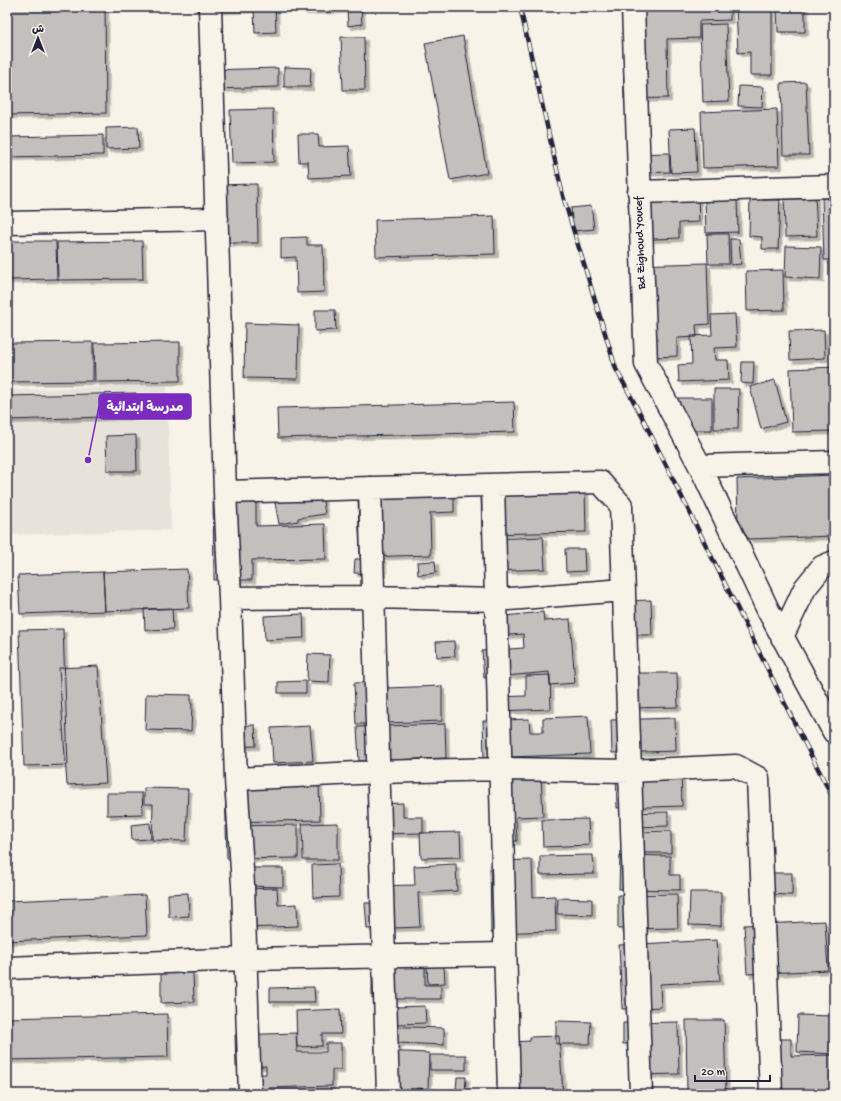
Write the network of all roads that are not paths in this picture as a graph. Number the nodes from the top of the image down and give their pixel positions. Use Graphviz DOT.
graph roads {
  1 [pos="210,7"];
  2 [pos="633,7"];
  3 [pos="834,186"];
  4 [pos="639,192"];
  5 [pos="217,219"];
  6 [pos="7,223"];
  7 [pos="834,462"];
  8 [pos="700,466"];
  9 [pos="493,485"];
  10 [pos="370,488"];
  11 [pos="225,492"];
  12 [pos="834,562"];
  13 [pos="624,590"];
  14 [pos="230,598"];
  15 [pos="373,598"];
  16 [pos="496,600"];
  17 [pos="782,637"];
  18 [pos="834,732"];
  19 [pos="500,769"];
  20 [pos="630,771"];
  21 [pos="378,772"];
  22 [pos="236,779"];
  23 [pos="505,954"];
  24 [pos="384,956"];
  25 [pos="246,959"];
  26 [pos="7,968"];
  27 [pos="250,1094"];
  28 [pos="388,1094"];
  29 [pos="508,1094"];
  30 [pos="641,1094"];
  31 [pos="771,1094"];
  1 -- 5 [label="street"];
  2 -- 4 [label="street, Bd Zighoud Youcef"];
  3 -- 4 [label="street"];
  4 -- 8 [label="street, Bd Zighoud Youcef"];
  5 -- 6 [label="street"];
  5 -- 11 [label="street"];
  7 -- 8 [label="street"];
  8 -- 17 [label="street, Bd Zighoud Youcef"];
  9 -- 10 [label="street"];
  9 -- 13 [label="street"];
  9 -- 16 [label="street"];
  10 -- 11 [label="street"];
  10 -- 15 [label="street"];
  11 -- 14 [label="street"];
  12 -- 17 [label="street"];
  13 -- 16 [label="street"];
  13 -- 20 [label="street"];
  14 -- 15 [label="street"];
  14 -- 22 [label="street"];
  15 -- 16 [label="street"];
  15 -- 21 [label="street"];
  16 -- 19 [label="street"];
  17 -- 18 [label="street, Bd Zighoud Youcef"];
  19 -- 20 [label="street"];
  19 -- 21 [label="street"];
  19 -- 23 [label="street"];
  20 -- 30 [label="street"];
  20 -- 31 [label="street"];
  21 -- 22 [label="street"];
  21 -- 24 [label="street"];
  22 -- 25 [label="street"];
  23 -- 24 [label="street"];
  23 -- 29 [label="street"];
  24 -- 25 [label="street"];
  24 -- 28 [label="street"];
  25 -- 26 [label="street"];
  25 -- 27 [label="street"];
}
